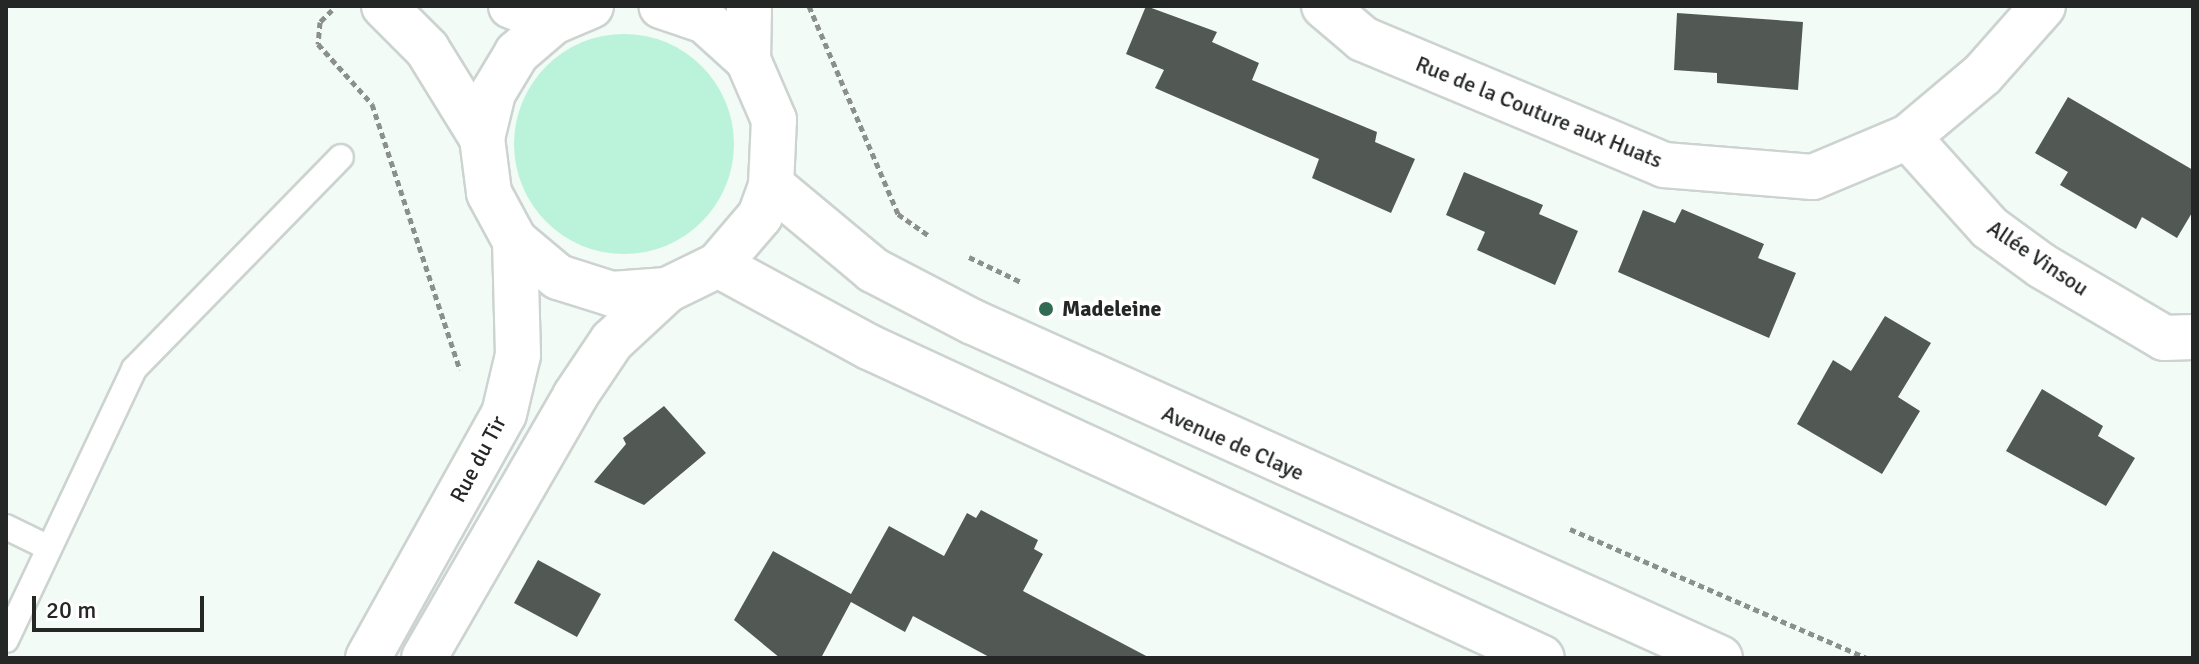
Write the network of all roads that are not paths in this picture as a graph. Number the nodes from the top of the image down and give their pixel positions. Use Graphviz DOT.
graph roads {
  1 [pos="384,6"];
  2 [pos="511,6"];
  3 [pos="661,6"];
  4 [pos="749,6"];
  5 [pos="1324,6"];
  6 [pos="2043,6"];
  7 [pos="572,14"];
  8 [pos="748,60"];
  9 [pos="1908,137"];
  10 [pos="482,138"];
  11 [pos="341,157"];
  12 [pos="771,185"];
  13 [pos="515,241"];
  14 [pos="718,265"];
  15 [pos="667,290"];
  16 [pos="2193,337"];
  17 [pos="6,527"];
  18 [pos="49,548"];
  19 [pos="6,640"];
  20 [pos="368,658"];
  21 [pos="424,658"];
  22 [pos="1542,658"];
  23 [pos="1720,658"];
  1 -- 10 [label="main road"];
  2 -- 7 [label="main road"];
  3 -- 8 [label="main road"];
  4 -- 8 [label="main road"];
  5 -- 9 [label="main road, Rue de la Couture aux Huats"];
  6 -- 9 [label="main road, Rue de la Couture aux Huats"];
  7 -- 10 [label="main road"];
  8 -- 12 [label="main road"];
  9 -- 16 [label="main road, Allée Vinsou"];
  10 -- 13 [label="main road"];
  11 -- 18 [label="lane"];
  12 -- 14 [label="main road"];
  12 -- 23 [label="main road, Avenue de Claye"];
  13 -- 15 [label="main road"];
  13 -- 20 [label="main road, Rue du Tir"];
  14 -- 15 [label="main road"];
  14 -- 22 [label="main road"];
  15 -- 21 [label="main road"];
  17 -- 18 [label="lane"];
  18 -- 19 [label="lane"];
}
